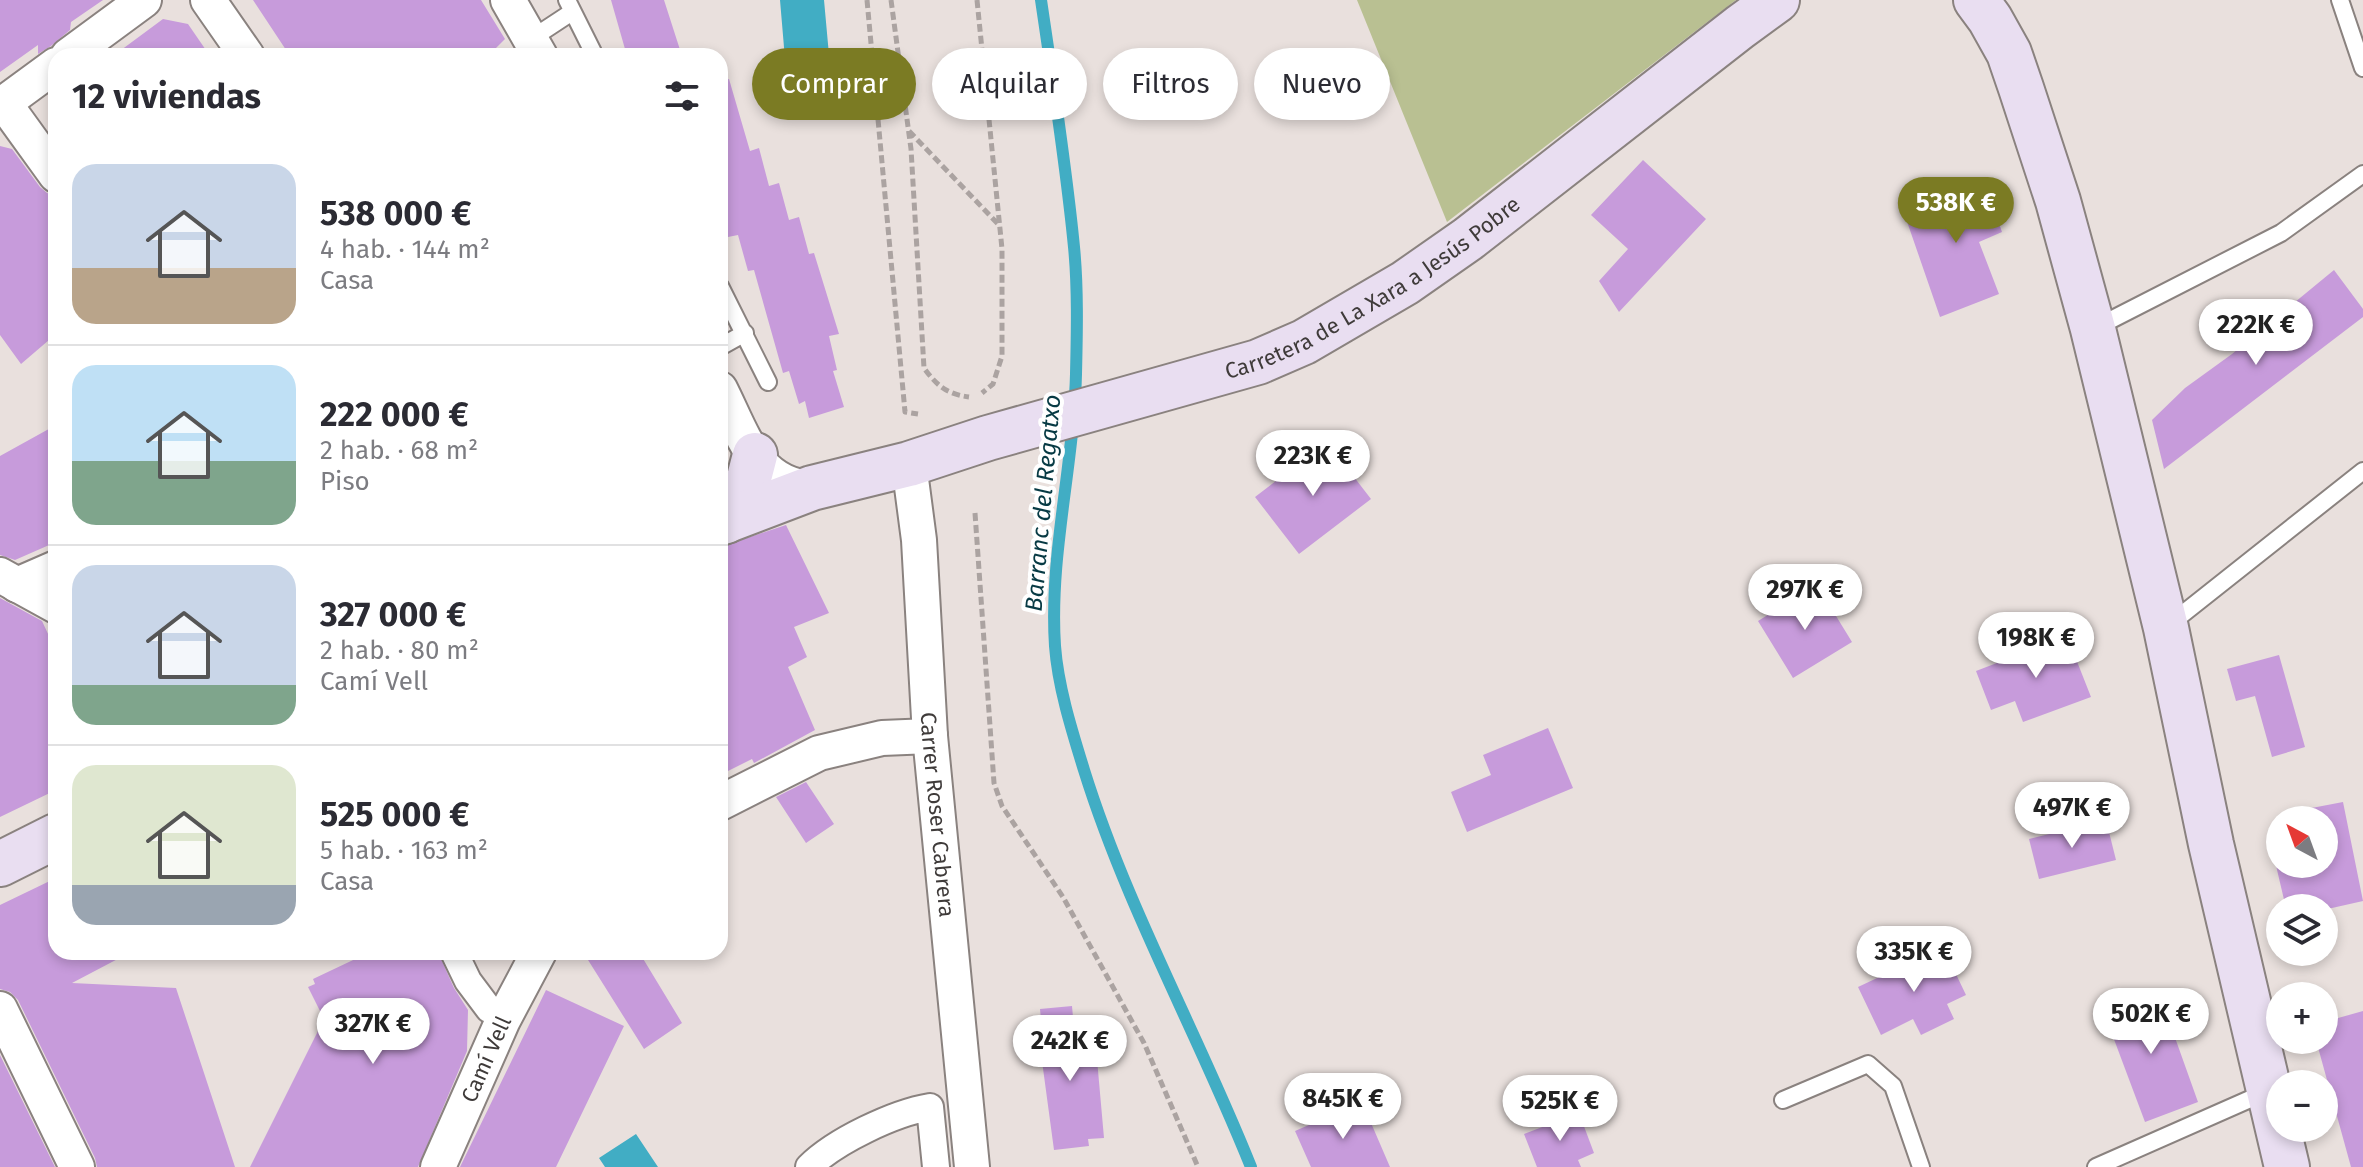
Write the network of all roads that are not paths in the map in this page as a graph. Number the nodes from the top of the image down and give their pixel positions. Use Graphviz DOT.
graph roads {
  1 [pos="208,0"];
  2 [pos="508,0"];
  3 [pos="1777,0"];
  4 [pos="1976,0"];
  5 [pos="2340,0"];
  6 [pos="138,2"];
  7 [pos="569,6"];
  8 [pos="78,48"];
  9 [pos="241,48"];
  10 [pos="527,48"];
  11 [pos="530,48"];
  12 [pos="591,48"];
  13 [pos="2363,68"];
  14 [pos="48,71"];
  15 [pos="2,104"];
  16 [pos="48,164"];
  17 [pos="2363,174"];
  18 [pos="728,301"];
  19 [pos="2093,329"];
  20 [pos="745,333"];
  21 [pos="728,343"];
  22 [pos="768,382"];
  23 [pos="728,404"];
  24 [pos="755,455"];
  25 [pos="909,464"];
  26 [pos="2363,471"];
  27 [pos="812,488"];
  28 [pos="728,514"];
  29 [pos="728,520"];
  30 [pos="48,570"];
  31 [pos="9,580"];
  32 [pos="48,602"];
  33 [pos="2166,628"];
  34 [pos="930,736"];
  35 [pos="728,799"];
  36 [pos="48,840"];
  37 [pos="0,864"];
  38 [pos="458,960"];
  39 [pos="535,960"];
  40 [pos="0,1009"];
  41 [pos="489,1009"];
  42 [pos="2266,1073"];
  43 [pos="2266,1092"];
  44 [pos="1783,1100"];
  45 [pos="2281,1142"];
  46 [pos="77,1167"];
  47 [pos="438,1167"];
  48 [pos="809,1167"];
  49 [pos="936,1167"];
  50 [pos="972,1167"];
  51 [pos="1921,1167"];
  52 [pos="2096,1167"];
  53 [pos="2287,1167"];
  1 -- 9 [label="street"];
  2 -- 10 [label="street"];
  3 -- 25 [label="main road, Carretera de La Xara a Jesús Pobre"];
  4 -- 19 [label="main road"];
  5 -- 13 [label="lane"];
  6 -- 8 [label="street"];
  7 -- 11 [label="lane"];
  7 -- 12 [label="lane"];
  14 -- 15 [label="street"];
  15 -- 16 [label="street"];
  17 -- 19 [label="lane"];
  18 -- 20 [label="lane"];
  19 -- 33 [label="main road"];
  20 -- 21 [label="lane"];
  20 -- 22 [label="lane"];
  23 -- 24 [label="street"];
  24 -- 27 [label="street"];
  24 -- 28 [label="main road"];
  25 -- 27 [label="main road, Carretera de La Xara a Jesús Pobre"];
  25 -- 34 [label="street, Carrer Roser Cabrera"];
  26 -- 33 [label="lane"];
  27 -- 29 [label="main road, Carretera de La Xara a Jesús Pobre"];
  30 -- 31 [label="street"];
  31 -- 32 [label="street"];
  33 -- 42 [label="main road"];
  34 -- 35 [label="street"];
  34 -- 50 [label="street, Carrer Roser Cabrera"];
  36 -- 37 [label="main road"];
  38 -- 41 [label="street"];
  39 -- 47 [label="street, Camí Vell"];
  40 -- 46 [label="street"];
  43 -- 52 [label="lane"];
  44 -- 51 [label="lane"];
  45 -- 53 [label="main road"];
  48 -- 49 [label="street"];
}
